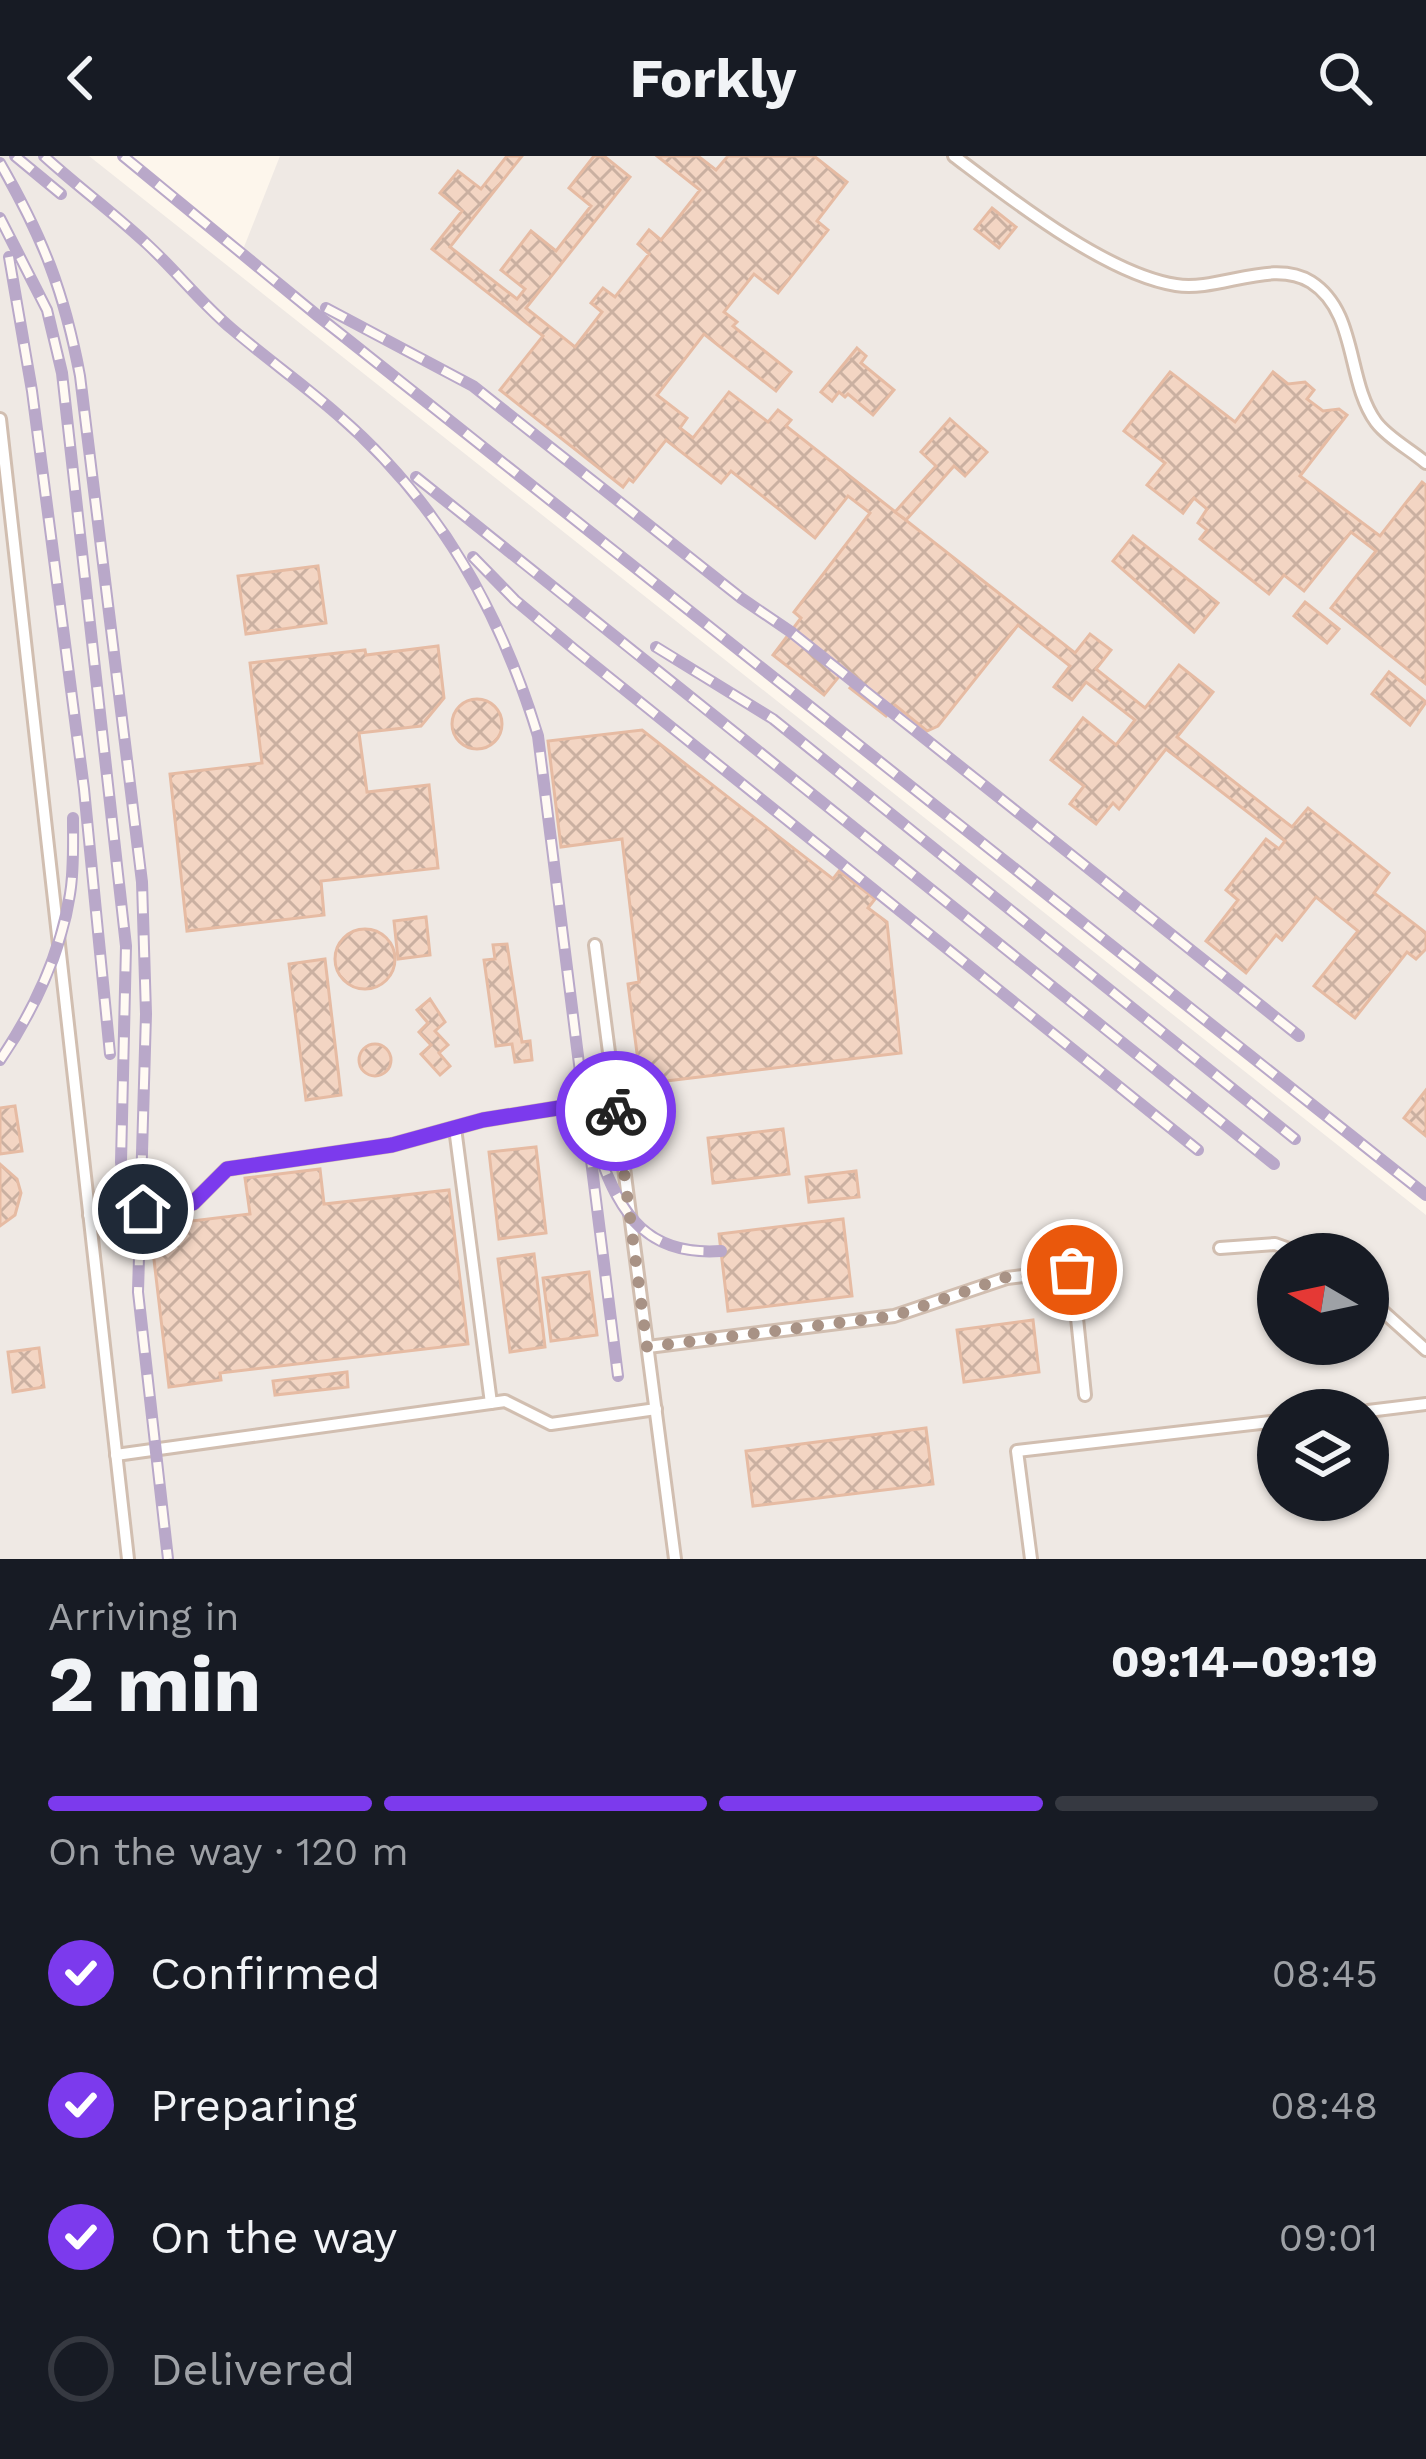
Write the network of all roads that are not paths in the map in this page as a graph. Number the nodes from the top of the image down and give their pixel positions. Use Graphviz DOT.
graph roads {
  1 [pos="954,156"];
  2 [pos="0,419"];
  3 [pos="1426,463"];
  4 [pos="595,945"];
  5 [pos="615,1099"];
  6 [pos="454,1128"];
  7 [pos="89,1216"];
  8 [pos="1257,1245"];
  9 [pos="1220,1248"];
  10 [pos="1389,1317"];
  11 [pos="647,1347"];
  12 [pos="1426,1350"];
  13 [pos="1085,1394"];
  14 [pos="491,1402"];
  15 [pos="1426,1404"];
  16 [pos="1389,1408"];
  17 [pos="656,1409"];
  18 [pos="1257,1423"];
  19 [pos="116,1455"];
  20 [pos="128,1559"];
  21 [pos="675,1559"];
  22 [pos="1031,1559"];
  1 -- 3 [label="lane"];
  2 -- 7 [label="lane"];
  4 -- 5 [label="lane"];
  5 -- 6 [label="lane"];
  5 -- 11 [label="lane"];
  6 -- 7 [label="lane"];
  6 -- 14 [label="lane"];
  7 -- 19 [label="lane"];
  8 -- 9 [label="lane"];
  10 -- 12 [label="lane"];
  11 -- 13 [label="lane"];
  11 -- 17 [label="lane"];
  14 -- 17 [label="lane"];
  14 -- 19 [label="lane"];
  15 -- 16 [label="lane"];
  17 -- 21 [label="lane"];
  18 -- 22 [label="lane"];
  19 -- 20 [label="lane"];
}
